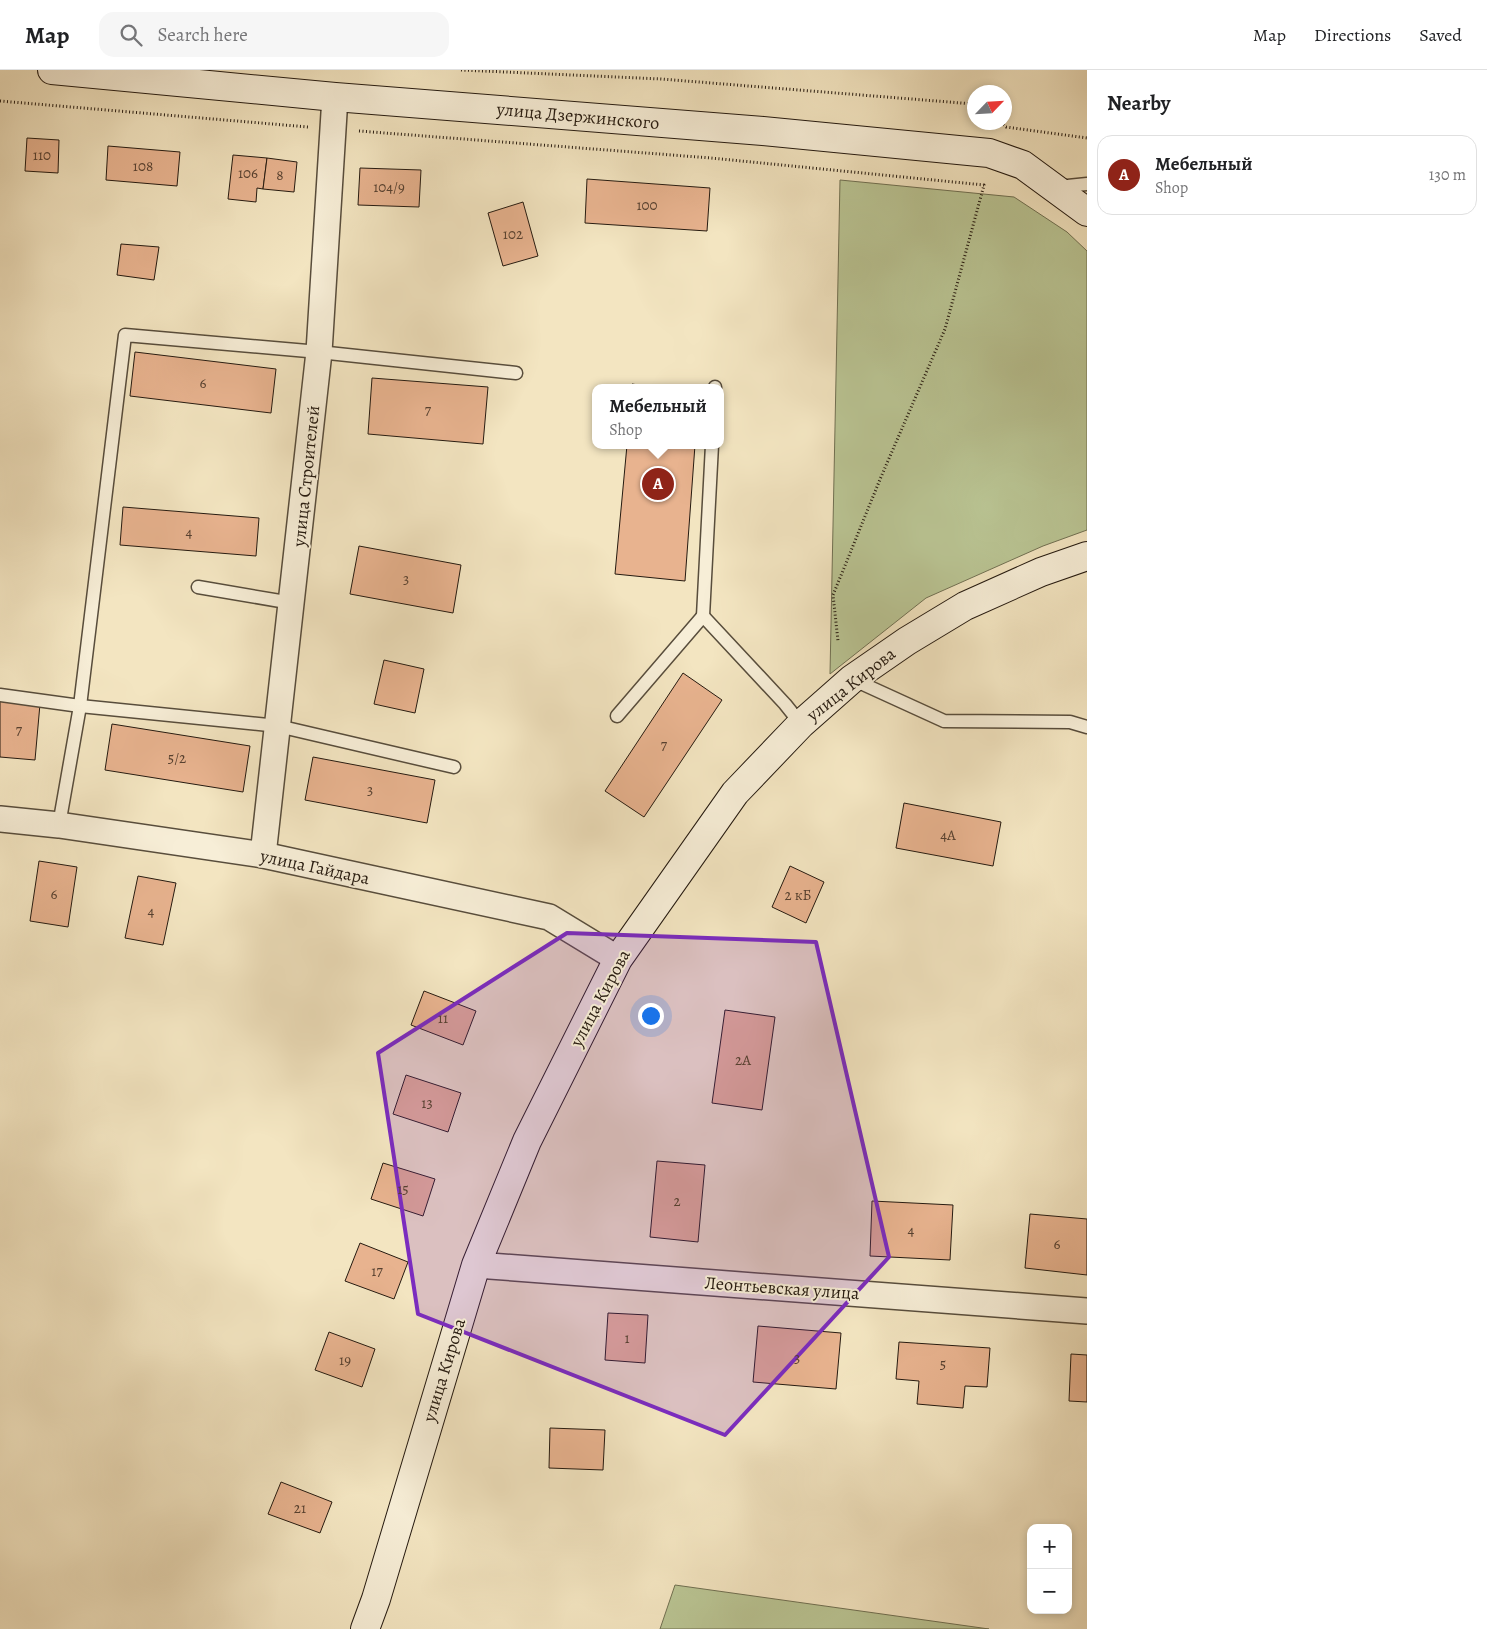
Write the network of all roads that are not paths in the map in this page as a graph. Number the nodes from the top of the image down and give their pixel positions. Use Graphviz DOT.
graph roads {
  1 [pos="52,70"];
  2 [pos="335,97"];
  3 [pos="1087,184"];
  4 [pos="1055,187"];
  5 [pos="1087,212"];
  6 [pos="319,352"];
  7 [pos="516,373"];
  8 [pos="712,449"];
  9 [pos="1087,556"];
  10 [pos="198,587"];
  11 [pos="292,603"];
  12 [pos="702,616"];
  13 [pos="852,679"];
  14 [pos="0,695"];
  15 [pos="80,706"];
  16 [pos="617,716"];
  17 [pos="801,724"];
  18 [pos="278,726"];
  19 [pos="1087,727"];
  20 [pos="454,767"];
  21 [pos="0,819"];
  22 [pos="59,825"];
  23 [pos="263,854"];
  24 [pos="618,959"];
  25 [pos="476,1265"];
  26 [pos="1087,1311"];
  27 [pos="365,1629"];
  1 -- 2 [label="main road, улица Дзержинского"];
  2 -- 4 [label="main road, улица Дзержинского"];
  2 -- 6 [label="street, улица Строителей"];
  3 -- 4 [label="lane"];
  4 -- 5 [label="main road, улица Дзержинского"];
  6 -- 7 [label="lane"];
  6 -- 11 [label="street, улица Строителей"];
  6 -- 15 [label="lane"];
  8 -- 12 [label="lane"];
  9 -- 13 [label="main road, улица Кирова"];
  10 -- 11 [label="lane"];
  11 -- 18 [label="street, улица Строителей"];
  12 -- 16 [label="lane"];
  12 -- 17 [label="lane"];
  13 -- 17 [label="main road, улица Кирова"];
  13 -- 19 [label="lane"];
  14 -- 15 [label="lane"];
  15 -- 18 [label="lane"];
  15 -- 22 [label="lane"];
  17 -- 24 [label="main road, улица Кирова"];
  18 -- 20 [label="lane"];
  18 -- 23 [label="street, улица Строителей"];
  21 -- 22 [label="street, улица Гайдара"];
  22 -- 23 [label="street, улица Гайдара"];
  23 -- 24 [label="street, улица Гайдара"];
  24 -- 25 [label="main road, улица Кирова"];
  25 -- 26 [label="street, Леонтьевская улица"];
  25 -- 27 [label="main road, улица Кирова"];
}
